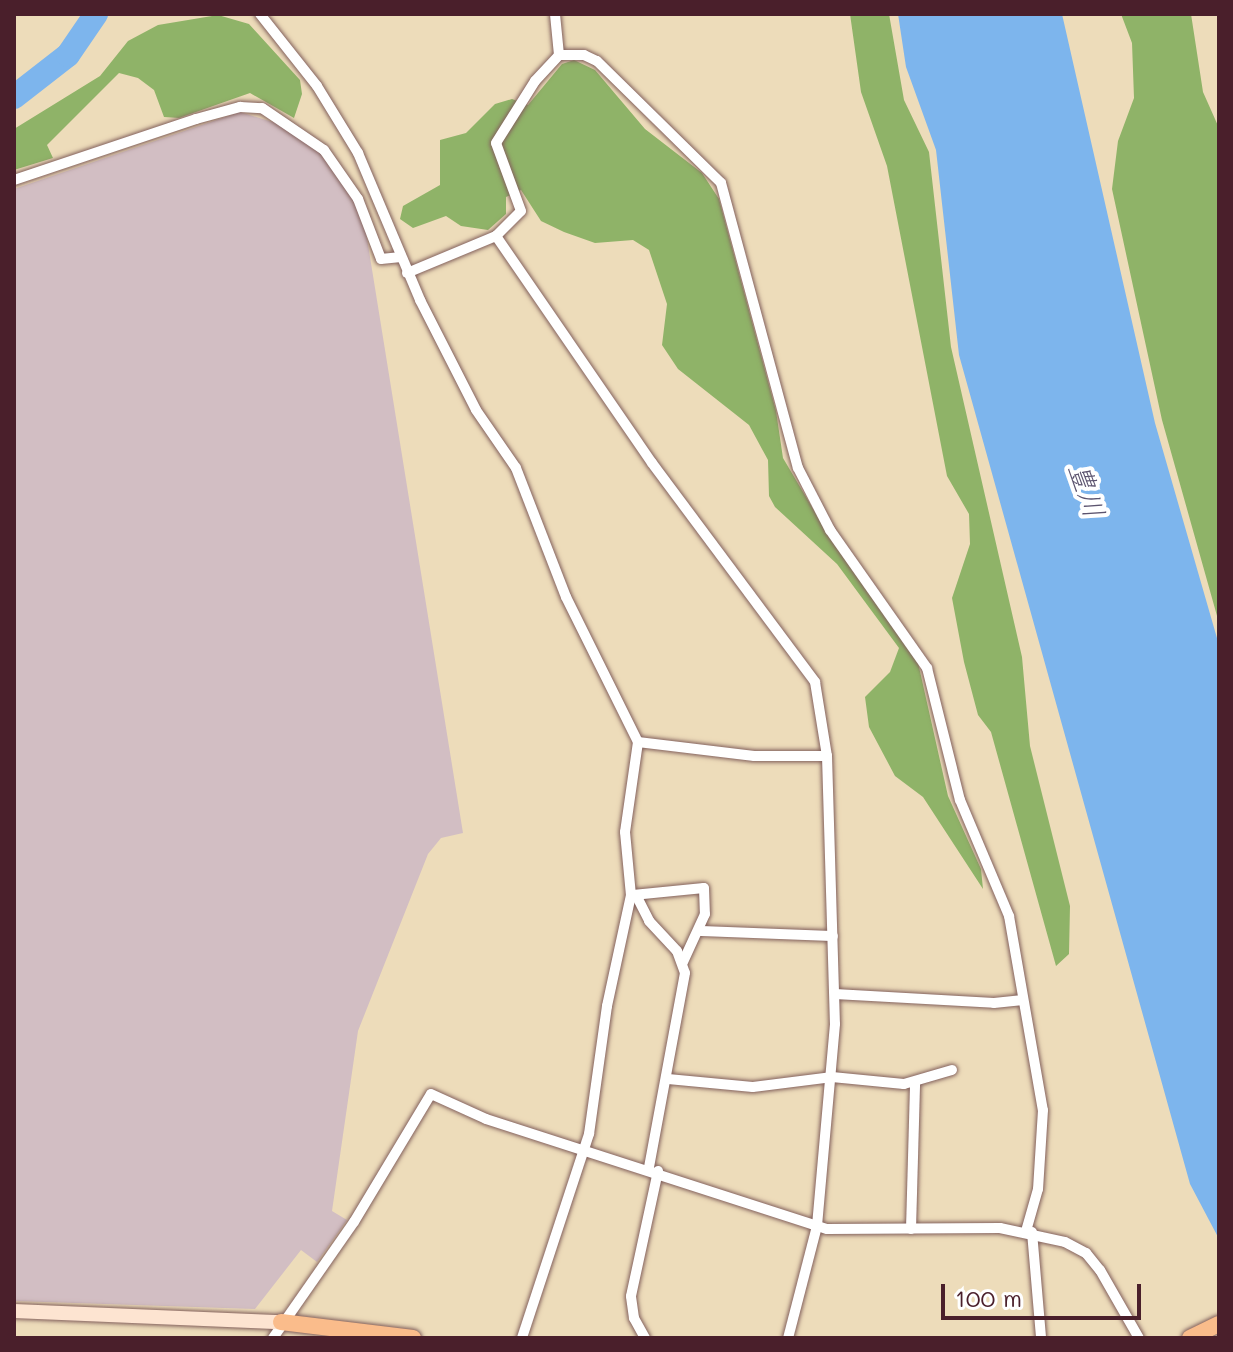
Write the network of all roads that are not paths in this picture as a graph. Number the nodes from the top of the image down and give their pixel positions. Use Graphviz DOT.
graph roads {
  1 [pos="260,14"];
  2 [pos="555,14"];
  3 [pos="559,55"];
  4 [pos="14,180"];
  5 [pos="496,236"];
  6 [pos="401,257"];
  7 [pos="407,273"];
  8 [pos="638,742"];
  9 [pos="827,756"];
  10 [pos="634,895"];
  11 [pos="700,931"];
  12 [pos="833,936"];
  13 [pos="683,962"];
  14 [pos="835,994"];
  15 [pos="1023,1000"];
  16 [pos="952,1070"];
  17 [pos="832,1077"];
  18 [pos="668,1079"];
  19 [pos="915,1082"];
  20 [pos="584,1150"];
  21 [pos="654,1170"];
  22 [pos="817,1226"];
  23 [pos="911,1229"];
  24 [pos="1029,1232"];
  25 [pos="14,1311"];
  26 [pos="281,1322"];
  27 [pos="273,1338"];
  28 [pos="413,1338"];
  29 [pos="522,1338"];
  30 [pos="645,1338"];
  31 [pos="788,1338"];
  32 [pos="1041,1338"];
  33 [pos="1139,1338"];
  1 -- 6 [label="street"];
  2 -- 3 [label="street"];
  3 -- 5 [label="street"];
  3 -- 15 [label="street"];
  4 -- 6 [label="street"];
  5 -- 7 [label="street"];
  5 -- 9 [label="street"];
  6 -- 7 [label="street"];
  7 -- 8 [label="street"];
  8 -- 9 [label="street"];
  8 -- 10 [label="street"];
  9 -- 12 [label="street"];
  10 -- 11 [label="street"];
  10 -- 13 [label="street"];
  10 -- 20 [label="street"];
  11 -- 12 [label="street"];
  11 -- 13 [label="street"];
  12 -- 14 [label="street"];
  13 -- 18 [label="street"];
  14 -- 15 [label="street"];
  14 -- 17 [label="street"];
  15 -- 24 [label="street"];
  16 -- 19 [label="street"];
  17 -- 18 [label="street"];
  17 -- 19 [label="street"];
  17 -- 22 [label="street"];
  18 -- 21 [label="street"];
  19 -- 23 [label="street"];
  20 -- 21 [label="street"];
  20 -- 26 [label="street"];
  20 -- 29 [label="street"];
  21 -- 22 [label="street"];
  21 -- 30 [label="street"];
  22 -- 23 [label="street"];
  22 -- 31 [label="street"];
  23 -- 24 [label="street"];
  24 -- 32 [label="street"];
  24 -- 33 [label="street"];
  25 -- 26 [label="street"];
  26 -- 27 [label="street"];
  26 -- 28 [label="main road"];
}
